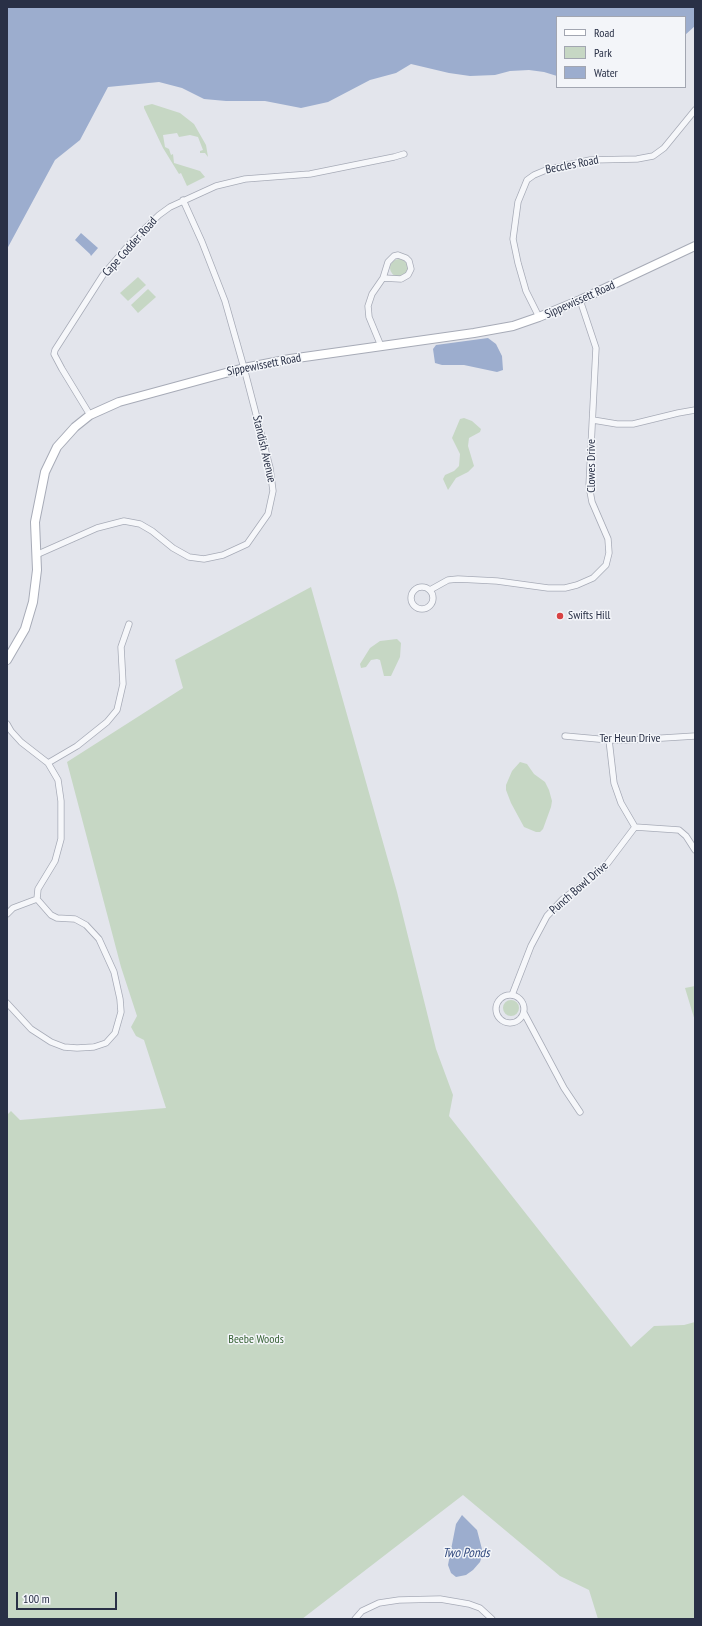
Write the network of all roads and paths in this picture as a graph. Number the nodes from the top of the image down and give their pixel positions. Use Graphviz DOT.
graph roads {
  1 [pos="695,110"];
  2 [pos="404,154"];
  3 [pos="183,200"];
  4 [pos="695,246"];
  5 [pos="384,278"];
  6 [pos="580,300"];
  7 [pos="539,317"];
  8 [pos="381,346"];
  9 [pos="244,368"];
  10 [pos="695,410"];
  11 [pos="90,415"];
  12 [pos="593,420"];
  13 [pos="36,555"];
  14 [pos="430,590"];
  15 [pos="129,624"];
  16 [pos="7,660"];
  17 [pos="7,724"];
  18 [pos="565,736"];
  19 [pos="695,736"];
  20 [pos="609,740"];
  21 [pos="48,763"];
  22 [pos="635,827"];
  23 [pos="695,850"];
  24 [pos="37,899"];
  25 [pos="7,914"];
  26 [pos="512,995"];
  27 [pos="7,1003"];
  28 [pos="524,1013"];
  29 [pos="580,1112"];
  30 [pos="354,1619"];
  31 [pos="492,1619"];
  1 -- 7 [label="street, Beccles Road"];
  2 -- 3 [label="street, Cape Codder Road"];
  3 -- 9 [label="street, Standish Avenue"];
  3 -- 11 [label="street, Cape Codder Road"];
  4 -- 6 [label="main road, Sippewissett Road"];
  5 -- 5 [label="street"];
  5 -- 8 [label="street"];
  6 -- 7 [label="main road, Sippewissett Road"];
  6 -- 12 [label="street, Clowes Drive"];
  7 -- 8 [label="main road, Sippewissett Road"];
  8 -- 9 [label="main road, Sippewissett Road"];
  9 -- 11 [label="main road, Sippewissett Road"];
  9 -- 13 [label="street, Standish Avenue"];
  10 -- 12 [label="street"];
  11 -- 13 [label="main road, Sippewissett Road"];
  12 -- 14 [label="street, Clowes Drive"];
  13 -- 16 [label="main road, Sippewissett Road"];
  14 -- 14 [label="street, Clowes Drive"];
  15 -- 21 [label="street"];
  17 -- 21 [label="street"];
  18 -- 20 [label="street, Ter Heun Drive"];
  19 -- 20 [label="street, Ter Heun Drive"];
  20 -- 22 [label="street"];
  21 -- 24 [label="street"];
  22 -- 23 [label="street"];
  22 -- 26 [label="street, Punch Bowl Drive"];
  24 -- 25 [label="street"];
  24 -- 27 [label="street"];
  26 -- 28 [label="street"];
  26 -- 28 [label="street"];
  28 -- 29 [label="street"];
  30 -- 31 [label="street"];
}
